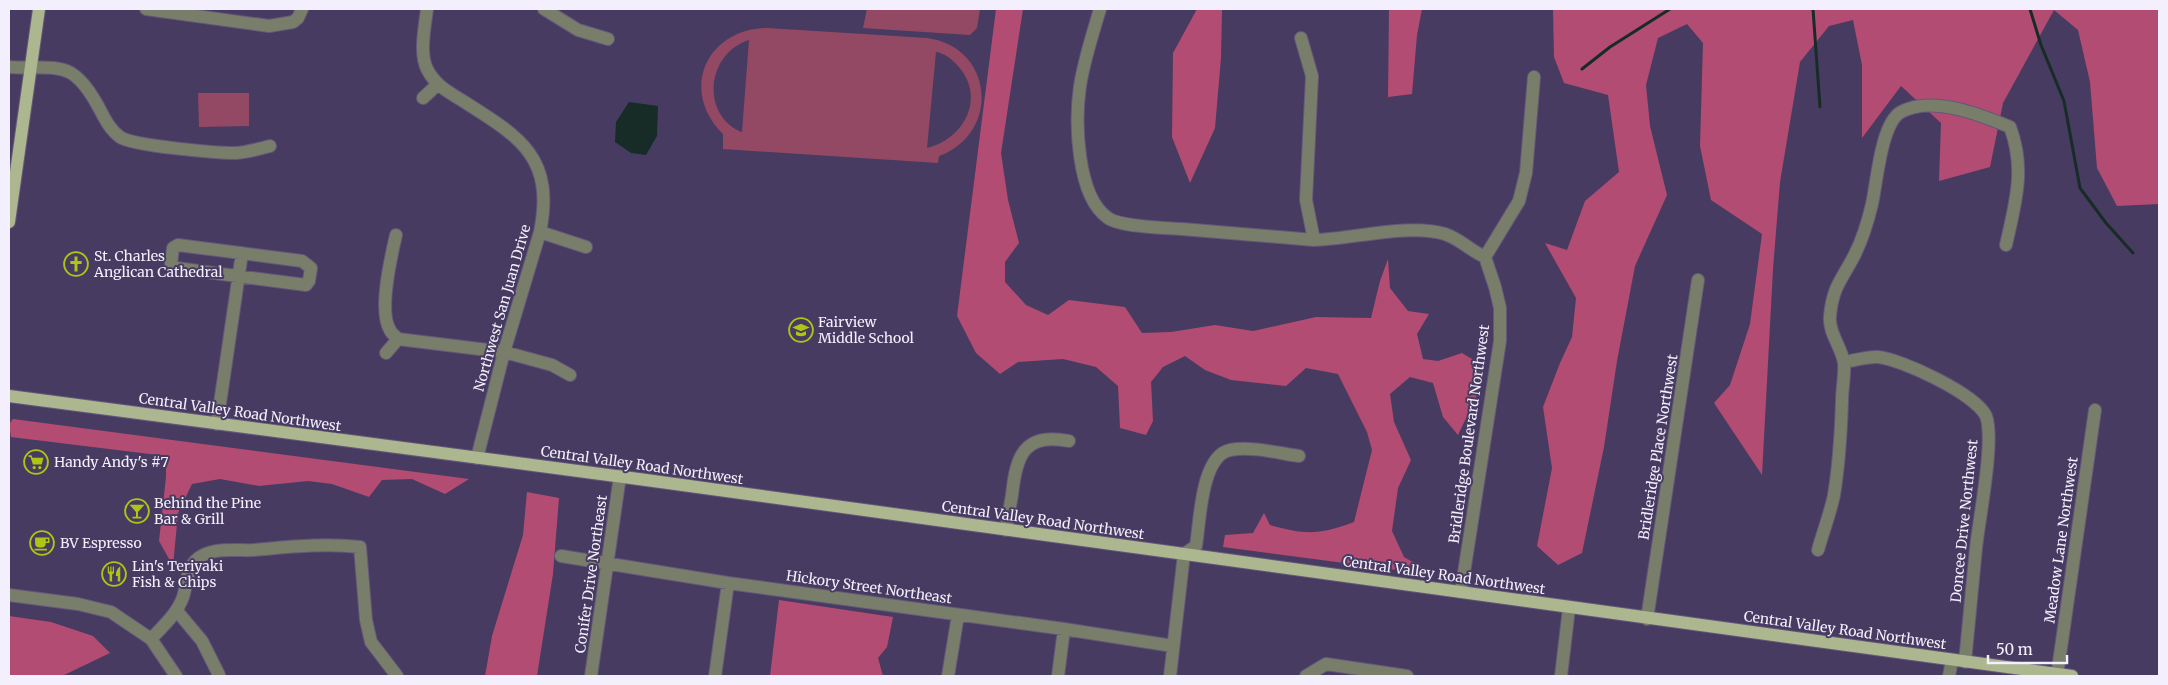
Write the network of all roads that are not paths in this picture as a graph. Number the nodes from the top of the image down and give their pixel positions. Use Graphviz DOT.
graph roads {
  1 [pos="39,9"];
  2 [pos="146,9"];
  3 [pos="302,9"];
  4 [pos="427,9"];
  5 [pos="544,9"];
  6 [pos="1100,9"];
  7 [pos="1302,38"];
  8 [pos="608,39"];
  9 [pos="9,67"];
  10 [pos="31,67"];
  11 [pos="1534,77"];
  12 [pos="437,85"];
  13 [pos="423,98"];
  14 [pos="14,146"];
  15 [pos="270,146"];
  16 [pos="9,222"];
  17 [pos="540,232"];
  18 [pos="396,235"];
  19 [pos="1314,240"];
  20 [pos="2006,245"];
  21 [pos="586,247"];
  22 [pos="242,253"];
  23 [pos="1485,257"];
  24 [pos="238,277"];
  25 [pos="1698,280"];
  26 [pos="398,339"];
  27 [pos="504,352"];
  28 [pos="386,353"];
  29 [pos="1844,362"];
  30 [pos="570,375"];
  31 [pos="9,396"];
  32 [pos="2095,410"];
  33 [pos="216,424"];
  34 [pos="1069,441"];
  35 [pos="1299,456"];
  36 [pos="477,458"];
  37 [pos="620,476"];
  38 [pos="1006,530"];
  39 [pos="1818,550"];
  40 [pos="1184,554"];
  41 [pos="561,556"];
  42 [pos="606,565"];
  43 [pos="728,583"];
  44 [pos="1461,592"];
  45 [pos="9,594"];
  46 [pos="1569,608"];
  47 [pos="177,610"];
  48 [pos="958,615"];
  49 [pos="1647,618"];
  50 [pos="1064,629"];
  51 [pos="151,639"];
  52 [pos="1173,646"];
  53 [pos="1952,660"];
  54 [pos="1965,662"];
  55 [pos="219,675"];
  56 [pos="2057,675"];
  57 [pos="176,676"];
  58 [pos="397,676"];
  59 [pos="591,676"];
  60 [pos="716,676"];
  61 [pos="948,676"];
  62 [pos="1058,676"];
  63 [pos="1170,676"];
  64 [pos="1306,676"];
  65 [pos="1407,676"];
  66 [pos="1561,676"];
  67 [pos="1949,676"];
  68 [pos="2072,676"];
  1 -- 10 [label="main road"];
  2 -- 3 [label="street"];
  4 -- 12 [label="street"];
  5 -- 8 [label="street"];
  6 -- 19 [label="street"];
  7 -- 19 [label="street"];
  9 -- 10 [label="street"];
  10 -- 14 [label="main road"];
  10 -- 15 [label="street"];
  11 -- 23 [label="street"];
  12 -- 13 [label="street"];
  12 -- 17 [label="street, Northwest San Juan Drive"];
  14 -- 16 [label="main road"];
  17 -- 21 [label="street"];
  17 -- 27 [label="street, Northwest San Juan Drive"];
  18 -- 26 [label="street"];
  19 -- 23 [label="street"];
  20 -- 29 [label="street"];
  22 -- 24 [label="street"];
  22 -- 24 [label="street"];
  22 -- 24 [label="street"];
  23 -- 44 [label="street, Bridleridge Boulevard Northwest"];
  24 -- 33 [label="street"];
  25 -- 49 [label="street, Bridleridge Place Northwest"];
  26 -- 27 [label="street"];
  26 -- 28 [label="street"];
  27 -- 30 [label="street"];
  27 -- 36 [label="street, Northwest San Juan Drive"];
  29 -- 39 [label="street"];
  29 -- 54 [label="street, Doncee Drive Northwest"];
  31 -- 33 [label="main road, Central Valley Road Northwest"];
  32 -- 56 [label="street, Meadow Lane Northwest"];
  33 -- 36 [label="main road, Central Valley Road Northwest"];
  34 -- 38 [label="street"];
  35 -- 40 [label="street"];
  36 -- 37 [label="main road, Central Valley Road Northwest"];
  37 -- 38 [label="main road, Central Valley Road Northwest"];
  37 -- 42 [label="street, Conifer Drive Northeast"];
  38 -- 40 [label="main road, Central Valley Road Northwest"];
  40 -- 44 [label="main road, Central Valley Road Northwest"];
  40 -- 52 [label="street"];
  41 -- 42 [label="street, Hickory Street Northeast"];
  42 -- 43 [label="street, Hickory Street Northeast"];
  42 -- 59 [label="street, Conifer Drive Northeast"];
  43 -- 48 [label="street, Hickory Street Northeast"];
  43 -- 60 [label="street"];
  44 -- 46 [label="main road, Central Valley Road Northwest"];
  45 -- 51 [label="street"];
  46 -- 49 [label="main road, Central Valley Road Northwest"];
  46 -- 66 [label="street"];
  47 -- 51 [label="street"];
  47 -- 55 [label="street"];
  47 -- 58 [label="street"];
  48 -- 50 [label="street, Hickory Street Northeast"];
  48 -- 61 [label="street"];
  49 -- 53 [label="main road, Central Valley Road Northwest"];
  50 -- 52 [label="street, Hickory Street Northeast"];
  50 -- 62 [label="street"];
  51 -- 57 [label="street"];
  52 -- 63 [label="street"];
  53 -- 54 [label="main road, Central Valley Road Northwest"];
  53 -- 67 [label="street"];
  54 -- 56 [label="main road, Central Valley Road Northwest"];
  56 -- 68 [label="main road, Central Valley Road Northwest"];
  64 -- 65 [label="street"];
}
